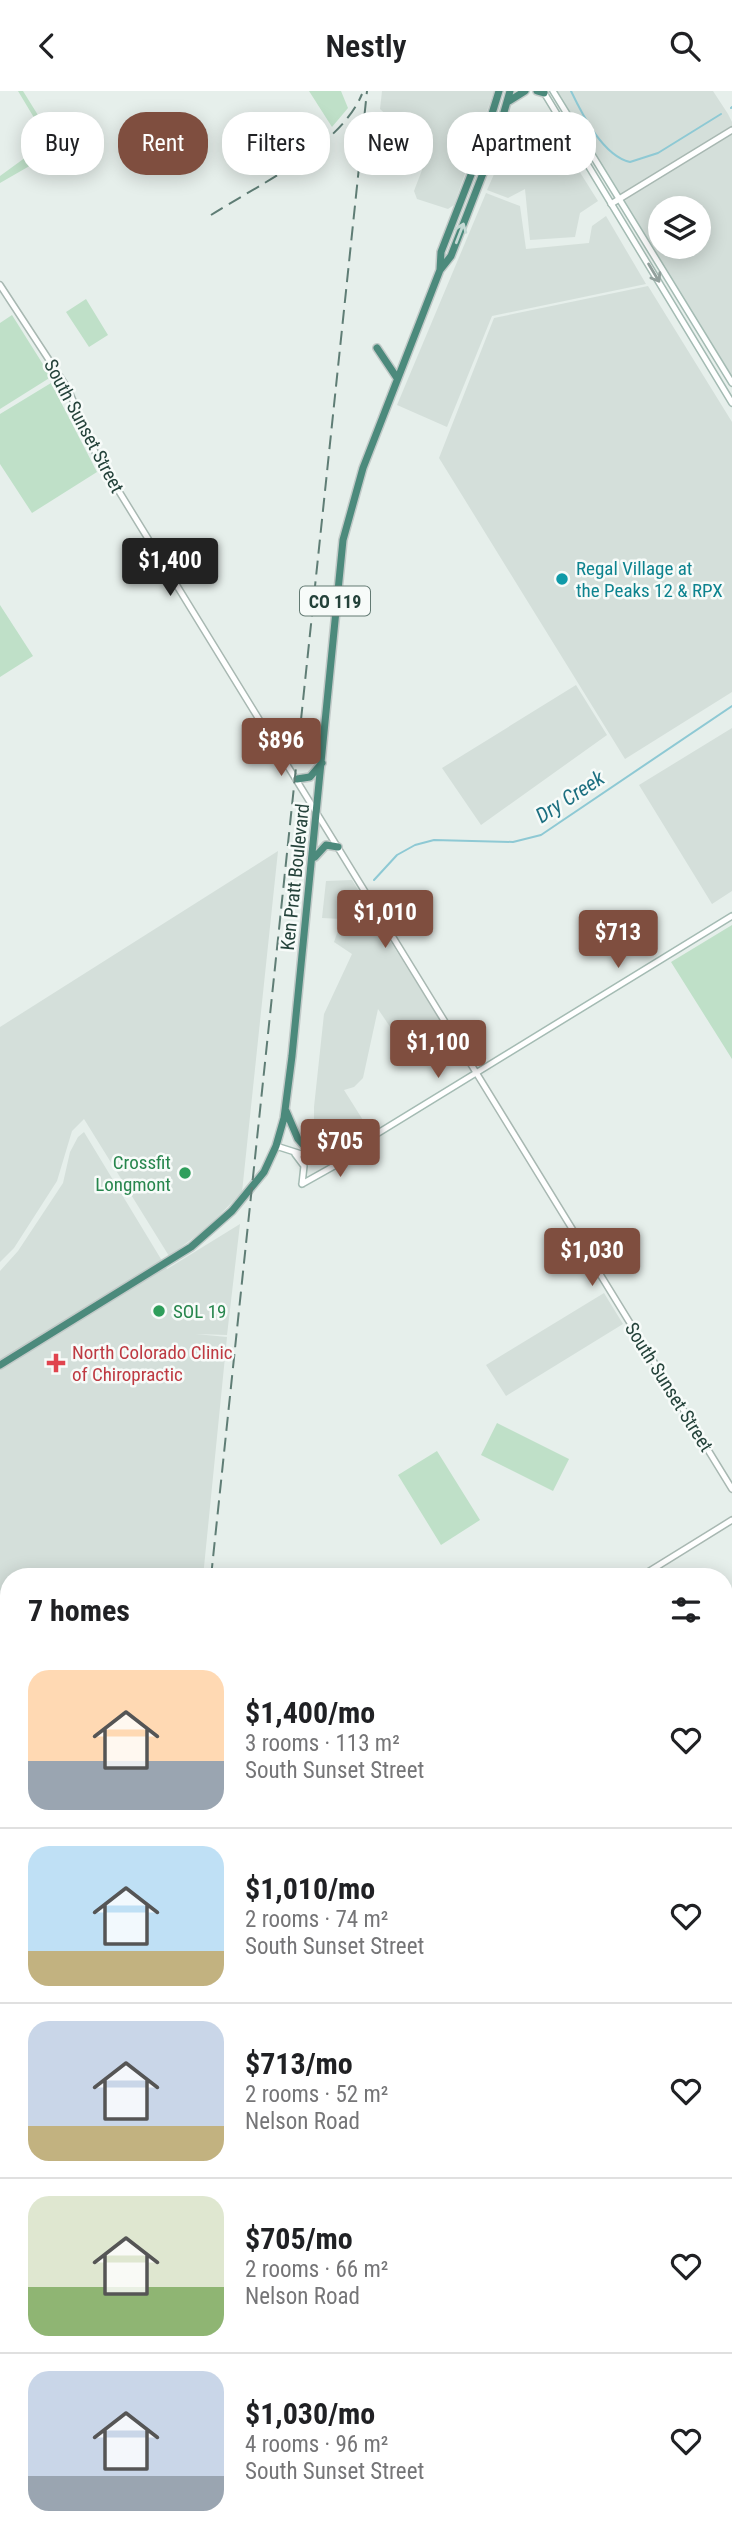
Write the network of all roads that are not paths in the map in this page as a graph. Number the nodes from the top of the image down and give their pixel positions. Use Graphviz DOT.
graph roads {
  1 [pos="499,91"];
  2 [pos="510,91"];
  3 [pos="525,91"];
  4 [pos="544,91"];
  5 [pos="508,102"];
  6 [pos="732,130"];
  7 [pos="619,199"];
  8 [pos="611,204"];
  9 [pos="440,270"];
  10 [pos="0,285"];
  11 [pos="707,343"];
  12 [pos="377,348"];
  13 [pos="699,348"];
  14 [pos="397,378"];
  15 [pos="732,383"];
  16 [pos="732,403"];
  17 [pos="277,746"];
  18 [pos="322,762"];
  19 [pos="291,769"];
  20 [pos="297,779"];
  21 [pos="318,814"];
  22 [pos="338,847"];
  23 [pos="312,861"];
  24 [pos="732,916"];
  25 [pos="476,1072"];
  26 [pos="286,1111"];
  27 [pos="276,1146"];
  28 [pos="357,1146"];
  29 [pos="293,1151"];
  30 [pos="315,1159"];
  31 [pos="0,1365"];
  32 [pos="732,1489"];
  33 [pos="732,1520"];
  34 [pos="655,1568"];
  1 -- 9 [label="highway, Ken Pratt Boulevard / CO 119"];
  2 -- 5 [label="highway, Ken Pratt Boulevard / CO 119"];
  3 -- 5 [label="highway"];
  4 -- 7 [label="street"];
  4 -- 8 [label="street"];
  9 -- 5 [label="highway, Ken Pratt Boulevard / CO 119, one-way"];
  6 -- 7 [label="street"];
  7 -- 8 [label="street"];
  7 -- 11 [label="street"];
  8 -- 13 [label="street, one-way"];
  9 -- 14 [label="highway, Ken Pratt Boulevard / CO 119"];
  10 -- 17 [label="street, South Sunset Street"];
  11 -- 13 [label="street"];
  11 -- 15 [label="street"];
  12 -- 14 [label="highway"];
  13 -- 16 [label="street"];
  14 -- 18 [label="highway, Ken Pratt Boulevard / CO 119"];
  17 -- 19 [label="street, South Sunset Street"];
  17 -- 20 [label="street, South Sunset Street"];
  18 -- 20 [label="highway"];
  18 -- 21 [label="highway, Ken Pratt Boulevard / CO 119"];
  20 -- 21 [label="street, South Sunset Street"];
  21 -- 22 [label="street, South Sunset Street"];
  21 -- 23 [label="highway, Ken Pratt Boulevard / CO 119"];
  22 -- 23 [label="highway"];
  22 -- 25 [label="street, South Sunset Street"];
  23 -- 26 [label="highway, Ken Pratt Boulevard / CO 119"];
  24 -- 25 [label="street"];
  25 -- 28 [label="street"];
  25 -- 32 [label="street, South Sunset Street"];
  26 -- 27 [label="highway, Ken Pratt Boulevard / CO 119"];
  26 -- 30 [label="highway"];
  27 -- 29 [label="street"];
  27 -- 31 [label="highway, Ken Pratt Boulevard / CO 119"];
  28 -- 29 [label="street"];
  28 -- 30 [label="street"];
  29 -- 30 [label="street"];
  33 -- 34 [label="street"];
}
